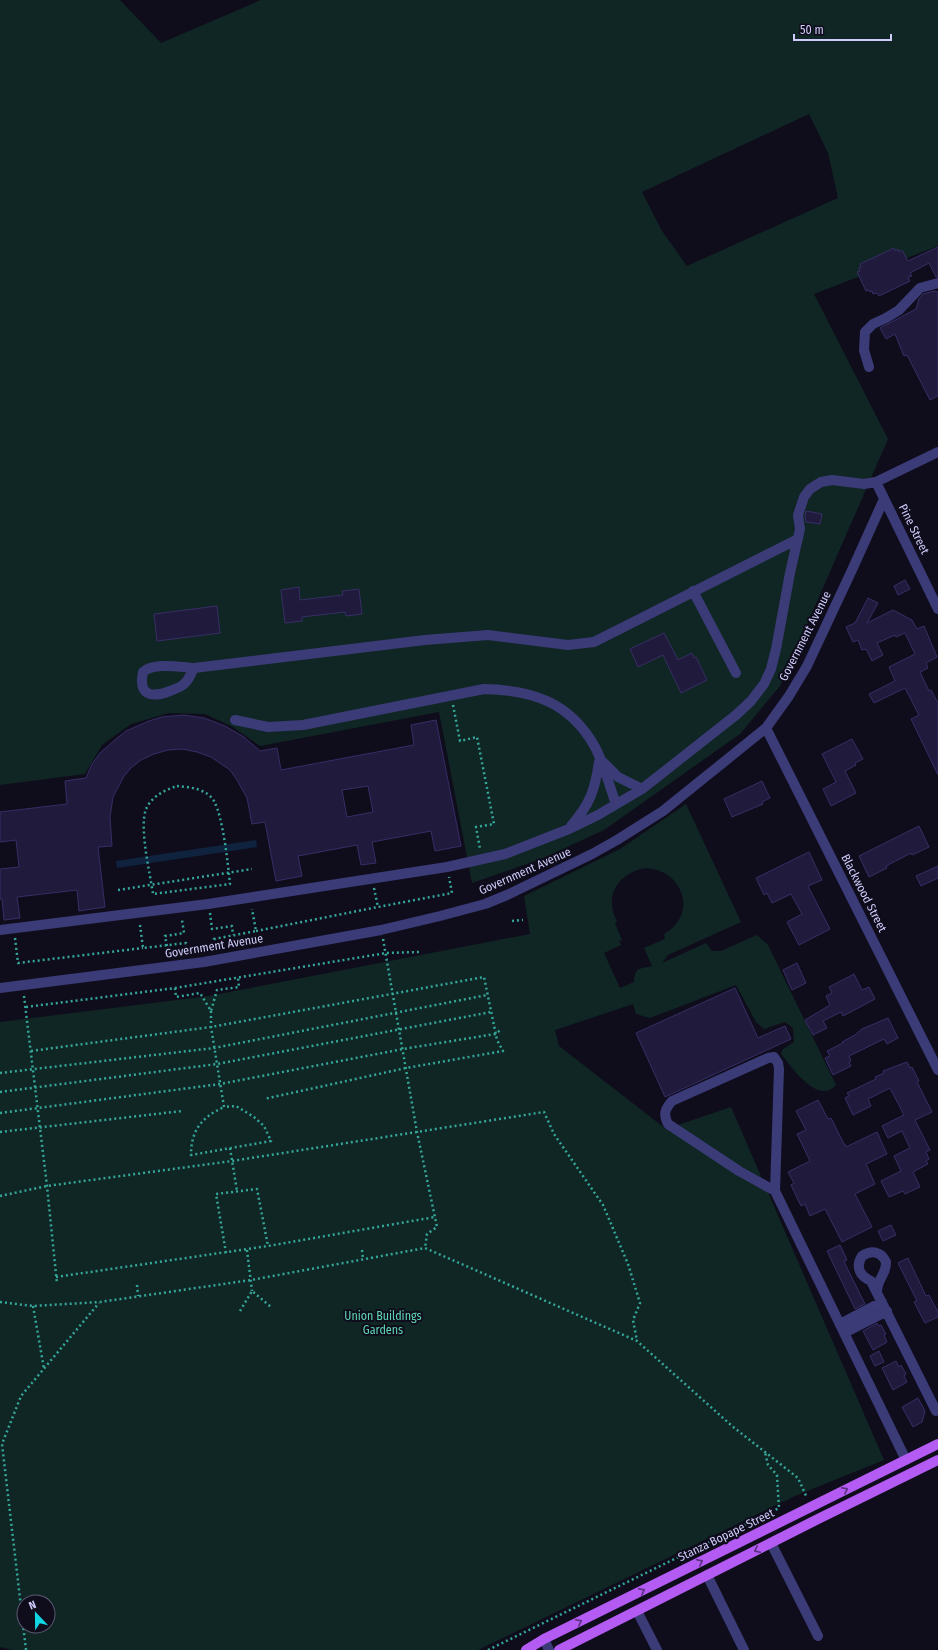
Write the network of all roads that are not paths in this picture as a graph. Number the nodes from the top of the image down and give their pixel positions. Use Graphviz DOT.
graph roads {
  1 [pos="938,283"];
  2 [pos="869,367"];
  3 [pos="938,452"];
  4 [pos="876,482"];
  5 [pos="884,499"];
  6 [pos="798,539"];
  7 [pos="693,591"];
  8 [pos="938,609"];
  9 [pos="194,668"];
  10 [pos="736,673"];
  11 [pos="235,720"];
  12 [pos="766,728"];
  13 [pos="600,759"];
  14 [pos="642,789"];
  15 [pos="616,804"];
  16 [pos="569,829"];
  17 [pos="0,930"];
  18 [pos="0,988"];
  19 [pos="938,1070"];
  20 [pos="775,1191"];
  21 [pos="886,1312"];
  22 [pos="842,1329"];
  23 [pos="936,1410"];
  24 [pos="938,1444"];
  25 [pos="938,1459"];
  26 [pos="906,1460"];
  27 [pos="874,1491"];
  28 [pos="771,1543"];
  29 [pos="707,1575"];
  30 [pos="637,1611"];
  31 [pos="818,1636"];
  32 [pos="544,1639"];
  33 [pos="526,1650"];
  34 [pos="549,1650"];
  35 [pos="559,1650"];
  36 [pos="657,1650"];
  37 [pos="744,1650"];
  1 -- 2 [label="street"];
  3 -- 4 [label="street, Government Avenue"];
  4 -- 5 [label="street, Pine Street"];
  4 -- 6 [label="street, Government Avenue"];
  5 -- 8 [label="street, Pine Street"];
  5 -- 12 [label="street, Government Avenue"];
  6 -- 7 [label="street"];
  6 -- 14 [label="street, Government Avenue"];
  7 -- 9 [label="street"];
  7 -- 10 [label="street"];
  9 -- 9 [label="street"];
  11 -- 13 [label="street"];
  12 -- 18 [label="street, Government Avenue"];
  12 -- 19 [label="street, Blackwood Street"];
  13 -- 14 [label="street"];
  13 -- 15 [label="street"];
  13 -- 16 [label="street"];
  14 -- 15 [label="street, Government Avenue"];
  15 -- 16 [label="street, Government Avenue"];
  16 -- 17 [label="street, Government Avenue"];
  20 -- 20 [label="street"];
  20 -- 22 [label="street"];
  21 -- 22 [label="street"];
  21 -- 22 [label="street"];
  21 -- 23 [label="street"];
  22 -- 26 [label="street"];
  24 -- 26 [label="main road, Stanza Bopape Street"];
  25 -- 26 [label="main road"];
  25 -- 27 [label="main road"];
  26 -- 27 [label="main road"];
  32 -- 26 [label="main road, Stanza Bopape Street, one-way"];
  27 -- 28 [label="main road"];
  28 -- 29 [label="main road, one-way"];
  28 -- 31 [label="street"];
  29 -- 30 [label="main road"];
  29 -- 37 [label="street"];
  30 -- 35 [label="main road"];
  30 -- 36 [label="street"];
  32 -- 33 [label="main road, Stanza Bopape Street"];
  32 -- 34 [label="street"];
}
